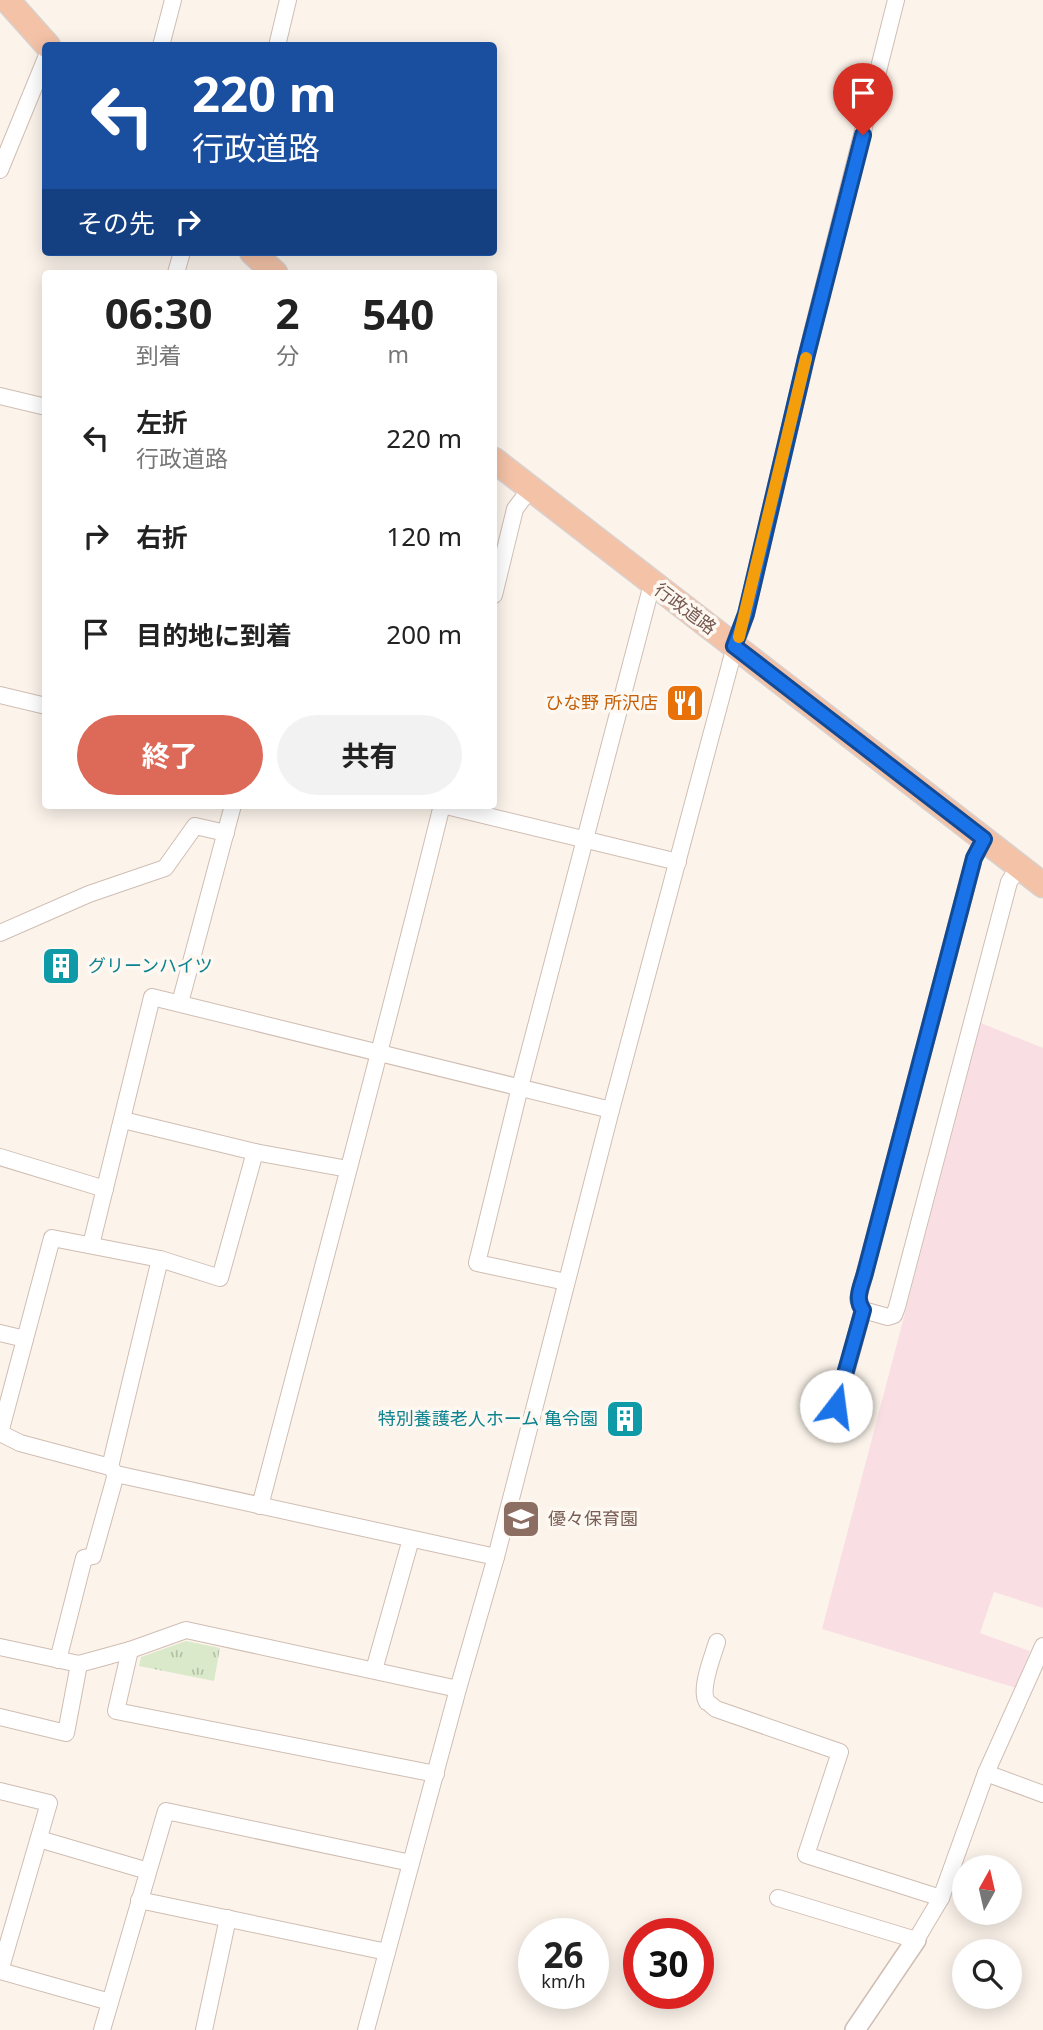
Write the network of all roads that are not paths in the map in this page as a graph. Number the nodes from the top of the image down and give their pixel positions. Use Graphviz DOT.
graph roads {
  1 [pos="7,0"];
  2 [pos="173,0"];
  3 [pos="288,0"];
  4 [pos="896,0"];
  5 [pos="44,42"];
  6 [pos="162,42"];
  7 [pos="278,42"];
  8 [pos="42,65"];
  9 [pos="8,128"];
  10 [pos="0,170"];
  11 [pos="256,256"];
  12 [pos="272,270"];
  13 [pos="1,399"];
  14 [pos="42,406"];
  15 [pos="497,462"];
  16 [pos="530,489"];
  17 [pos="497,584"];
  18 [pos="652,584"];
  19 [pos="734,646"];
  20 [pos="0,695"];
  21 [pos="42,705"];
  22 [pos="232,809"];
  23 [pos="441,809"];
  24 [pos="458,809"];
  25 [pos="226,833"];
  26 [pos="984,839"];
  27 [pos="585,840"];
  28 [pos="678,862"];
  29 [pos="1019,866"];
  30 [pos="1043,885"];
  31 [pos="0,933"];
  32 [pos="180,1003"];
  33 [pos="381,1052"];
  34 [pos="520,1087"];
  35 [pos="611,1110"];
  36 [pos="123,1120"];
  37 [pos="255,1152"];
  38 [pos="0,1157"];
  39 [pos="348,1169"];
  40 [pos="105,1189"];
  41 [pos="91,1245"];
  42 [pos="160,1259"];
  43 [pos="566,1282"];
  44 [pos="863,1310"];
  45 [pos="0,1333"];
  46 [pos="25,1339"];
  47 [pos="836,1406"];
  48 [pos="0,1433"];
  49 [pos="113,1471"];
  50 [pos="260,1506"];
  51 [pos="411,1539"];
  52 [pos="496,1557"];
  53 [pos="717,1642"];
  54 [pos="1043,1646"];
  55 [pos="0,1647"];
  56 [pos="130,1650"];
  57 [pos="58,1660"];
  58 [pos="79,1664"];
  59 [pos="374,1670"];
  60 [pos="458,1689"];
  61 [pos="0,1717"];
  62 [pos="986,1773"];
  63 [pos="436,1774"];
  64 [pos="0,1791"];
  65 [pos="1043,1794"];
  66 [pos="38,1839"];
  67 [pos="411,1863"];
  68 [pos="148,1871"];
  69 [pos="778,1898"];
  70 [pos="941,1898"];
  71 [pos="139,1900"];
  72 [pos="228,1918"];
  73 [pos="916,1940"];
  74 [pos="387,1952"];
  75 [pos="0,1971"];
  76 [pos="110,2002"];
  77 [pos="102,2030"];
  78 [pos="204,2030"];
  79 [pos="366,2030"];
  80 [pos="855,2030"];
  1 -- 5 [label="highway"];
  2 -- 6 [label="street"];
  3 -- 7 [label="street"];
  4 -- 19 [label="street"];
  8 -- 9 [label="street"];
  9 -- 10 [label="street"];
  11 -- 12 [label="highway"];
  13 -- 14 [label="street"];
  15 -- 16 [label="highway, 行政道路"];
  16 -- 17 [label="street"];
  16 -- 18 [label="highway, 行政道路"];
  18 -- 19 [label="highway, 行政道路"];
  18 -- 27 [label="street"];
  19 -- 26 [label="highway, 行政道路"];
  19 -- 28 [label="street"];
  20 -- 21 [label="street"];
  22 -- 25 [label="street"];
  23 -- 33 [label="street"];
  24 -- 27 [label="street"];
  25 -- 31 [label="street"];
  25 -- 32 [label="street"];
  26 -- 29 [label="highway, 行政道路"];
  26 -- 44 [label="street"];
  27 -- 28 [label="street"];
  27 -- 34 [label="street"];
  28 -- 35 [label="street"];
  29 -- 30 [label="highway, 行政道路"];
  29 -- 44 [label="street"];
  32 -- 33 [label="street"];
  32 -- 36 [label="street"];
  33 -- 34 [label="street"];
  33 -- 39 [label="street"];
  34 -- 35 [label="street"];
  34 -- 43 [label="street"];
  35 -- 43 [label="street"];
  36 -- 37 [label="street"];
  36 -- 40 [label="street"];
  37 -- 39 [label="street"];
  37 -- 42 [label="street"];
  38 -- 40 [label="street"];
  39 -- 50 [label="street"];
  40 -- 41 [label="street"];
  41 -- 42 [label="street"];
  41 -- 46 [label="street"];
  42 -- 49 [label="street"];
  43 -- 52 [label="street"];
  44 -- 47 [label="street"];
  45 -- 46 [label="street"];
  46 -- 48 [label="street"];
  48 -- 49 [label="street"];
  49 -- 50 [label="street"];
  49 -- 57 [label="street"];
  50 -- 51 [label="street"];
  51 -- 52 [label="street"];
  51 -- 59 [label="street"];
  52 -- 60 [label="street"];
  53 -- 70 [label="street"];
  54 -- 62 [label="street"];
  55 -- 57 [label="street"];
  56 -- 58 [label="street"];
  56 -- 59 [label="street"];
  56 -- 63 [label="street"];
  57 -- 58 [label="street"];
  58 -- 61 [label="street"];
  59 -- 60 [label="street"];
  60 -- 63 [label="street"];
  62 -- 65 [label="street"];
  62 -- 70 [label="street"];
  63 -- 67 [label="street"];
  64 -- 66 [label="street"];
  66 -- 68 [label="street"];
  66 -- 75 [label="street"];
  67 -- 68 [label="street"];
  67 -- 74 [label="street"];
  68 -- 71 [label="street"];
  69 -- 73 [label="street"];
  70 -- 73 [label="street"];
  71 -- 72 [label="street"];
  71 -- 76 [label="street"];
  72 -- 74 [label="street"];
  72 -- 78 [label="street"];
  73 -- 80 [label="street"];
  74 -- 79 [label="street"];
  75 -- 76 [label="street"];
  76 -- 77 [label="street"];
}
